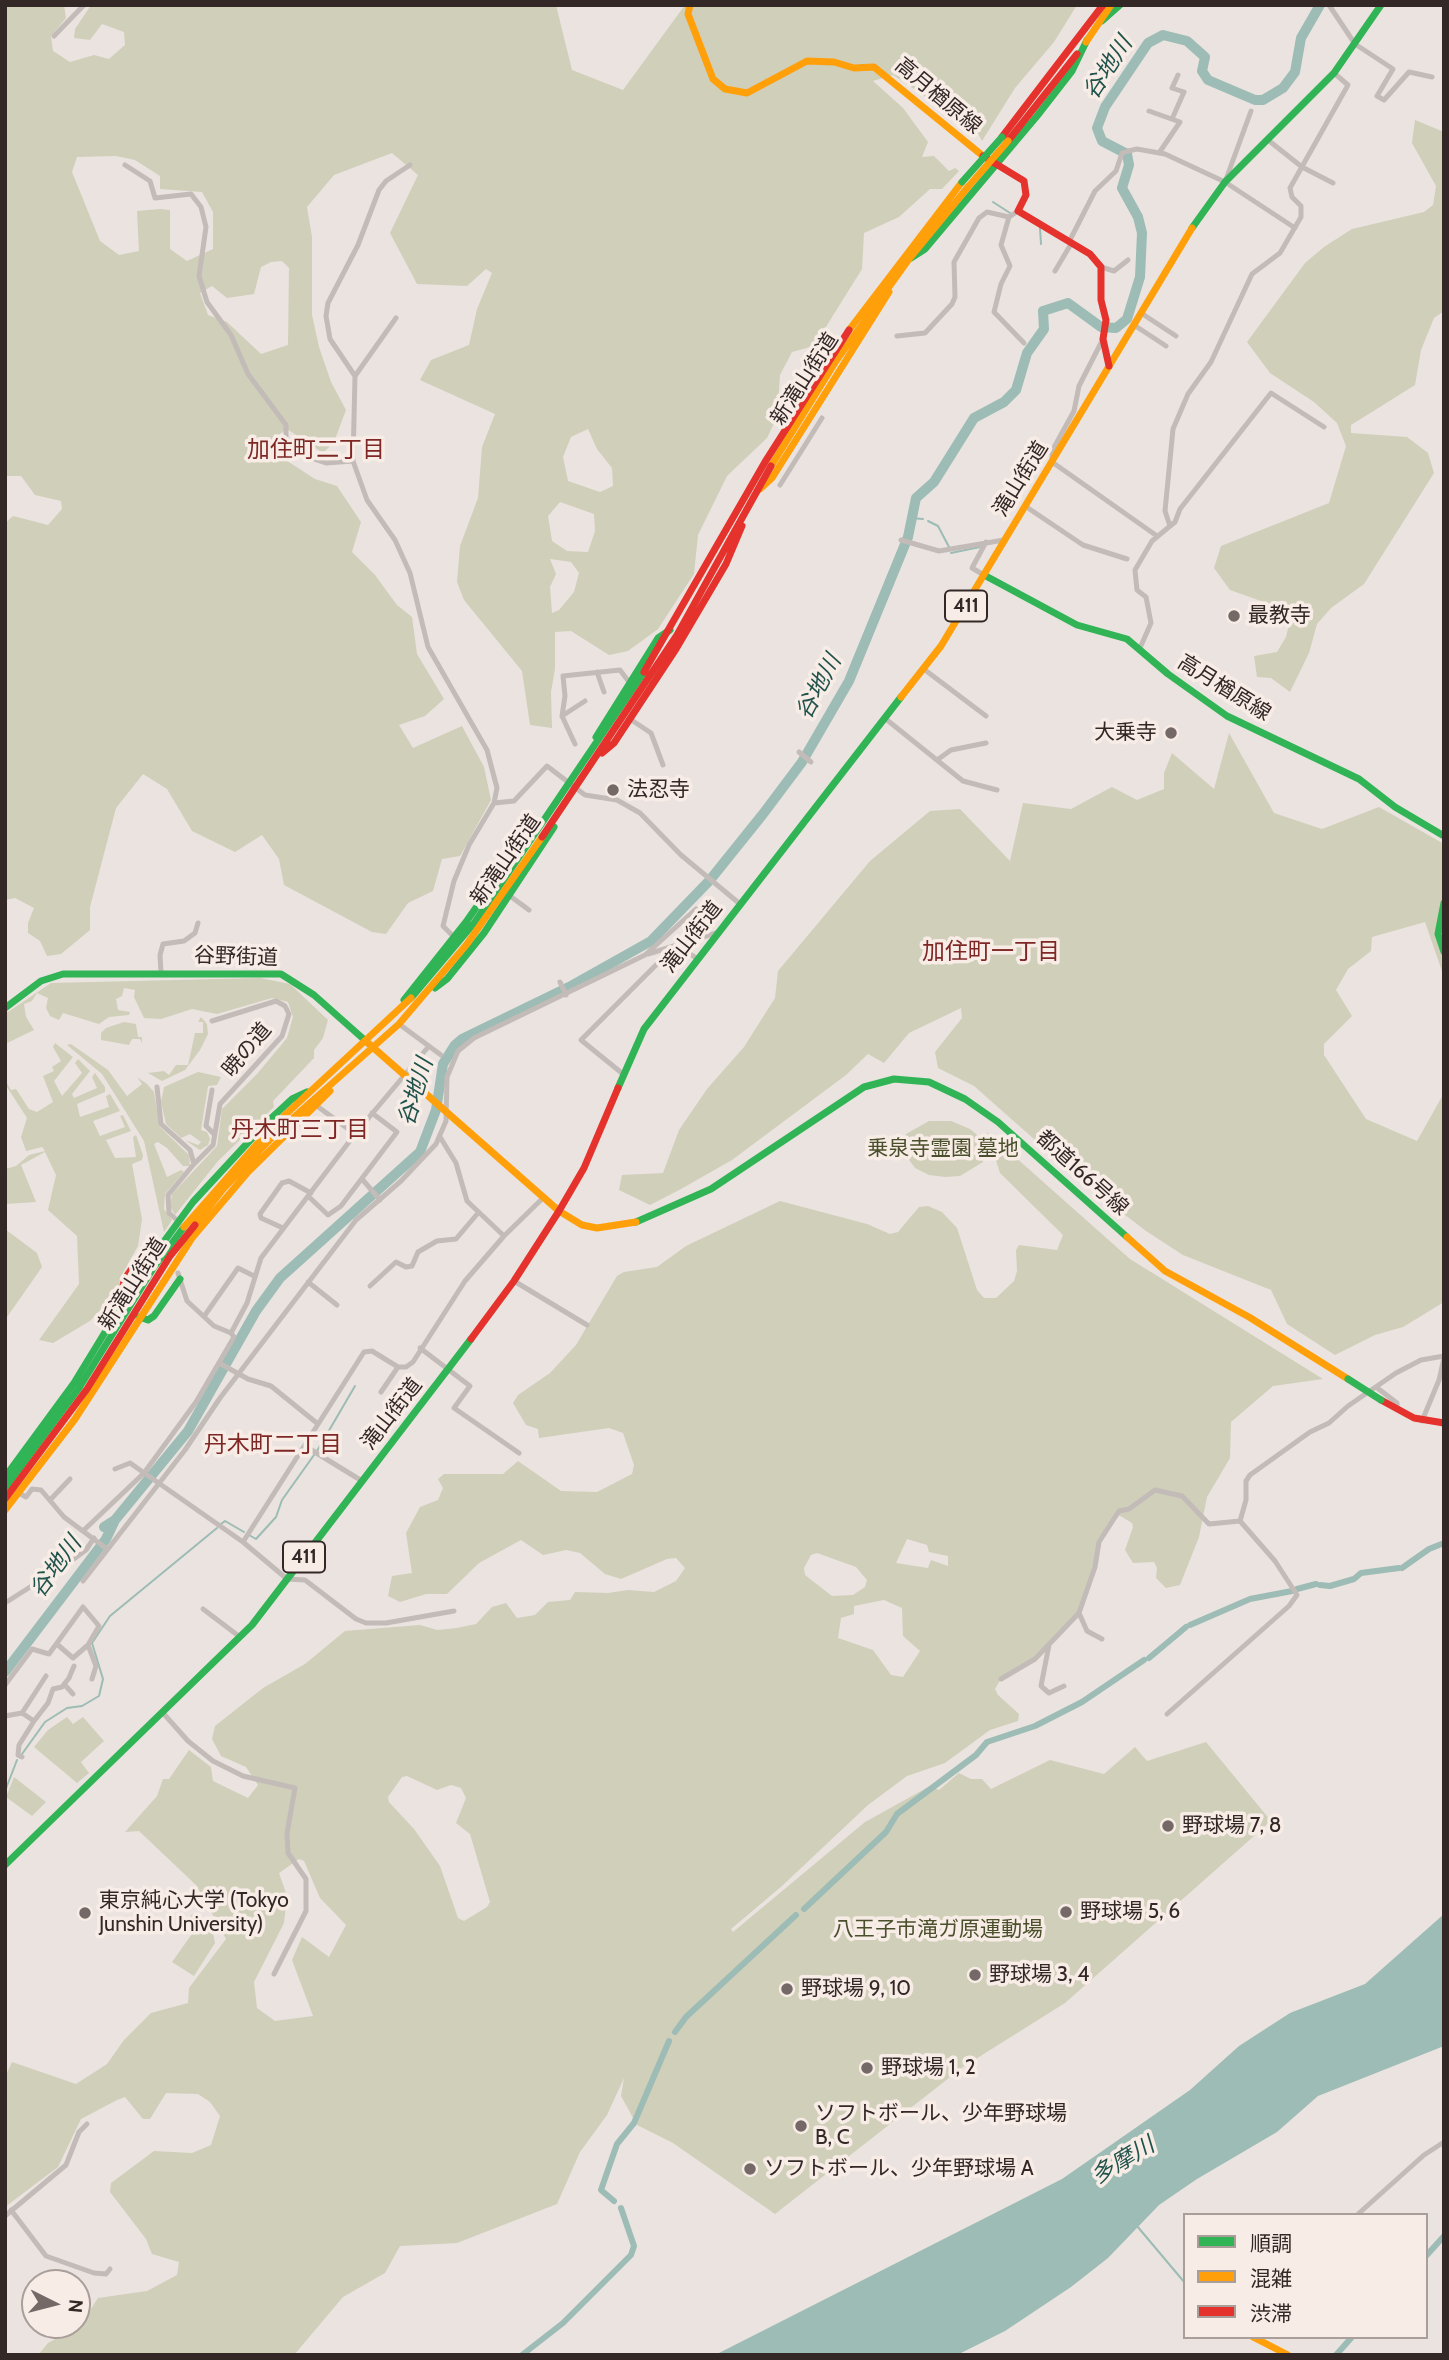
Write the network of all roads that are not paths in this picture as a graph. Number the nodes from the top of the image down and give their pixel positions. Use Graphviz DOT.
graph roads {
  1 [pos="84,5"];
  2 [pos="690,5"];
  3 [pos="1103,5"];
  4 [pos="1111,5"];
  5 [pos="1120,5"];
  6 [pos="1329,5"];
  7 [pos="1381,5"];
  8 [pos="1099,23"];
  9 [pos="54,36"];
  10 [pos="1087,40"];
  11 [pos="1355,44"];
  12 [pos="1334,73"];
  13 [pos="1178,75"];
  14 [pos="1432,77"];
  15 [pos="1150,111"];
  16 [pos="1251,111"];
  17 [pos="1172,119"];
  18 [pos="1005,139"];
  19 [pos="1268,140"];
  20 [pos="1159,153"];
  21 [pos="996,164"];
  22 [pos="125,165"];
  23 [pos="410,165"];
  24 [pos="1302,167"];
  25 [pos="1225,182"];
  26 [pos="1333,183"];
  27 [pos="965,185"];
  28 [pos="1018,211"];
  29 [pos="1009,217"];
  30 [pos="1296,228"];
  31 [pos="1070,243"];
  32 [pos="909,259"];
  33 [pos="1128,260"];
  34 [pos="1100,265"];
  35 [pos="1055,271"];
  36 [pos="897,275"];
  37 [pos="1141,313"];
  38 [pos="396,318"];
  39 [pos="1134,325"];
  40 [pos="1105,331"];
  41 [pos="897,336"];
  42 [pos="1176,336"];
  43 [pos="1024,343"];
  44 [pos="1166,346"];
  45 [pos="1109,366"];
  46 [pos="355,376"];
  47 [pos="822,418"];
  48 [pos="1324,427"];
  49 [pos="785,456"];
  50 [pos="796,458"];
  51 [pos="353,461"];
  52 [pos="1052,462"];
  53 [pos="780,485"];
  54 [pos="757,491"];
  55 [pos="750,505"];
  56 [pos="1025,506"];
  57 [pos="1170,526"];
  58 [pos="1157,536"];
  59 [pos="902,540"];
  60 [pos="1004,540"];
  61 [pos="986,542"];
  62 [pos="1127,559"];
  63 [pos="984,575"];
  64 [pos="670,630"];
  65 [pos="1140,648"];
  66 [pos="925,670"];
  67 [pos="597,672"];
  68 [pos="629,682"];
  69 [pos="604,692"];
  70 [pos="585,701"];
  71 [pos="562,716"];
  72 [pos="986,716"];
  73 [pos="630,719"];
  74 [pos="887,720"];
  75 [pos="986,743"];
  76 [pos="575,744"];
  77 [pos="800,753"];
  78 [pos="599,755"];
  79 [pos="586,757"];
  80 [pos="937,760"];
  81 [pos="811,762"];
  82 [pos="663,765"];
  83 [pos="568,784"];
  84 [pos="576,789"];
  85 [pos="997,790"];
  86 [pos="494,803"];
  87 [pos="562,810"];
  88 [pos="544,820"];
  89 [pos="1444,836"];
  90 [pos="510,896"];
  91 [pos="1444,903"];
  92 [pos="740,904"];
  93 [pos="696,909"];
  94 [pos="528,910"];
  95 [pos="198,923"];
  96 [pos="719,932"];
  97 [pos="454,937"];
  98 [pos="677,946"];
  99 [pos="1444,952"];
  100 [pos="645,955"];
  101 [pos="696,958"];
  102 [pos="161,973"];
  103 [pos="561,984"];
  104 [pos="430,992"];
  105 [pos="566,994"];
  106 [pos="5,1008"];
  107 [pos="394,1016"];
  108 [pos="212,1021"];
  109 [pos="399,1024"];
  110 [pos="367,1042"];
  111 [pos="429,1046"];
  112 [pos="374,1048"];
  113 [pos="442,1055"];
  114 [pos="346,1072"];
  115 [pos="405,1074"];
  116 [pos="623,1074"];
  117 [pos="157,1087"];
  118 [pos="212,1090"];
  119 [pos="312,1090"];
  120 [pos="317,1106"];
  121 [pos="445,1108"];
  122 [pos="372,1113"];
  123 [pos="214,1134"];
  124 [pos="355,1134"];
  125 [pos="440,1137"];
  126 [pos="194,1164"];
  127 [pos="362,1179"];
  128 [pos="310,1194"];
  129 [pos="544,1197"];
  130 [pos="379,1199"];
  131 [pos="559,1211"];
  132 [pos="478,1213"];
  133 [pos="178,1221"];
  134 [pos="283,1228"];
  135 [pos="504,1236"];
  136 [pos="157,1242"];
  137 [pos="179,1276"];
  138 [pos="254,1276"];
  139 [pos="514,1281"];
  140 [pos="308,1282"];
  141 [pos="370,1286"];
  142 [pos="130,1292"];
  143 [pos="337,1305"];
  144 [pos="205,1315"];
  145 [pos="139,1317"];
  146 [pos="587,1325"];
  147 [pos="231,1333"];
  148 [pos="420,1348"];
  149 [pos="1444,1357"];
  150 [pos="220,1364"];
  151 [pos="398,1367"];
  152 [pos="448,1370"];
  153 [pos="236,1373"];
  154 [pos="1376,1387"];
  155 [pos="380,1392"];
  156 [pos="1397,1410"];
  157 [pos="1422,1421"];
  158 [pos="1444,1423"];
  159 [pos="318,1424"];
  160 [pos="305,1446"];
  161 [pos="519,1453"];
  162 [pos="115,1469"];
  163 [pos="144,1473"];
  164 [pos="5,1477"];
  165 [pos="70,1479"];
  166 [pos="362,1481"];
  167 [pos="156,1482"];
  168 [pos="5,1488"];
  169 [pos="19,1493"];
  170 [pos="5,1499"];
  171 [pos="50,1500"];
  172 [pos="5,1510"];
  173 [pos="1240,1521"];
  174 [pos="84,1530"];
  175 [pos="95,1539"];
  176 [pos="243,1542"];
  177 [pos="106,1548"];
  178 [pos="287,1579"];
  179 [pos="83,1581"];
  180 [pos="5,1603"];
  181 [pos="203,1609"];
  182 [pos="454,1612"];
  183 [pos="1079,1614"];
  184 [pos="240,1637"];
  185 [pos="1102,1639"];
  186 [pos="1049,1643"];
  187 [pos="58,1645"];
  188 [pos="88,1645"];
  189 [pos="74,1666"];
  190 [pos="46,1676"];
  191 [pos="92,1679"];
  192 [pos="1001,1679"];
  193 [pos="64,1684"];
  194 [pos="5,1685"];
  195 [pos="1064,1686"];
  196 [pos="73,1694"];
  197 [pos="162,1712"];
  198 [pos="22,1713"];
  199 [pos="1167,1714"];
  200 [pos="5,1716"];
  201 [pos="34,1721"];
  202 [pos="22,1757"];
  203 [pos="5,1865"];
  204 [pos="274,1974"];
  205 [pos="87,2124"];
  206 [pos="1444,2142"];
  207 [pos="11,2210"];
  208 [pos="1359,2213"];
  209 [pos="5,2216"];
  210 [pos="110,2269"];
  211 [pos="1257,2339"];
  212 [pos="1288,2355"];
  1 -- 9 [label="street"];
  2 -- 21 [label="main road, 高月楢原線"];
  3 -- 18 [label="main road"];
  4 -- 8 [label="main road"];
  5 -- 8 [label="main road"];
  6 -- 11 [label="street"];
  7 -- 11 [label="main road, 滝山街道 / 411"];
  8 -- 10 [label="main road"];
  10 -- 18 [label="main road"];
  10 -- 21 [label="main road"];
  11 -- 12 [label="main road, 滝山街道 / 411"];
  11 -- 14 [label="street"];
  12 -- 19 [label="main road, 滝山街道 / 411"];
  12 -- 24 [label="street"];
  13 -- 17 [label="street"];
  15 -- 17 [label="street"];
  16 -- 25 [label="street"];
  17 -- 20 [label="street"];
  18 -- 27 [label="main road, bridge"];
  19 -- 24 [label="street"];
  19 -- 25 [label="main road, 滝山街道 / 411"];
  20 -- 25 [label="street"];
  20 -- 31 [label="street"];
  21 -- 28 [label="main road, 高月楢原線"];
  21 -- 32 [label="main road"];
  22 -- 51 [label="street"];
  23 -- 46 [label="street"];
  24 -- 26 [label="street"];
  24 -- 30 [label="street"];
  25 -- 30 [label="street"];
  25 -- 37 [label="main road, 滝山街道 / 411"];
  27 -- 32 [label="main road, 新滝山街道"];
  27 -- 64 [label="main road, 新滝山街道"];
  28 -- 29 [label="street"];
  28 -- 31 [label="main road"];
  29 -- 41 [label="street"];
  29 -- 43 [label="street"];
  30 -- 57 [label="street"];
  31 -- 34 [label="main road"];
  31 -- 35 [label="street"];
  32 -- 36 [label="main road, 新滝山街道"];
  33 -- 34 [label="street"];
  34 -- 40 [label="main road"];
  36 -- 49 [label="main road"];
  36 -- 54 [label="main road, 新滝山街道"];
  37 -- 39 [label="main road, 滝山街道 / 411"];
  37 -- 42 [label="street"];
  38 -- 46 [label="street"];
  39 -- 44 [label="street"];
  39 -- 45 [label="main road, 滝山街道 / 411"];
  40 -- 45 [label="main road"];
  40 -- 52 [label="street"];
  45 -- 52 [label="main road, 滝山街道 / 411"];
  46 -- 51 [label="street"];
  47 -- 50 [label="street"];
  48 -- 57 [label="street"];
  49 -- 50 [label="street"];
  49 -- 54 [label="main road"];
  50 -- 53 [label="street"];
  51 -- 86 [label="street"];
  52 -- 56 [label="main road, 滝山街道 / 411"];
  52 -- 58 [label="street"];
  54 -- 55 [label="main road, 新滝山街道"];
  55 -- 73 [label="main road"];
  55 -- 78 [label="main road, 新滝山街道"];
  56 -- 60 [label="main road, 滝山街道 / 411"];
  56 -- 62 [label="street"];
  57 -- 58 [label="street"];
  58 -- 65 [label="street"];
  59 -- 61 [label="street"];
  60 -- 61 [label="street"];
  60 -- 63 [label="main road, 滝山街道 / 411"];
  61 -- 63 [label="street"];
  63 -- 65 [label="main road, 高月楢原線"];
  63 -- 66 [label="main road, 滝山街道 / 411"];
  64 -- 68 [label="main road"];
  64 -- 79 [label="main road, 新滝山街道"];
  65 -- 89 [label="main road, 高月楢原線"];
  66 -- 72 [label="street"];
  66 -- 74 [label="main road, 滝山街道 / 411"];
  67 -- 68 [label="street"];
  67 -- 69 [label="street"];
  67 -- 71 [label="street"];
  68 -- 79 [label="main road"];
  70 -- 71 [label="street"];
  71 -- 76 [label="street"];
  73 -- 78 [label="main road"];
  73 -- 82 [label="street"];
  74 -- 80 [label="street"];
  74 -- 92 [label="main road, 滝山街道 / 411"];
  75 -- 80 [label="street"];
  77 -- 81 [label="street"];
  78 -- 84 [label="main road, 新滝山街道"];
  79 -- 83 [label="main road, 新滝山街道"];
  80 -- 85 [label="street"];
  83 -- 84 [label="street"];
  83 -- 86 [label="street"];
  83 -- 88 [label="main road, 新滝山街道"];
  84 -- 87 [label="main road, 新滝山街道"];
  84 -- 92 [label="street"];
  86 -- 97 [label="street"];
  87 -- 90 [label="main road"];
  87 -- 104 [label="main road, 新滝山街道"];
  88 -- 97 [label="main road"];
  88 -- 107 [label="main road, 新滝山街道"];
  90 -- 94 [label="street"];
  90 -- 104 [label="main road"];
  91 -- 99 [label="main road"];
  92 -- 96 [label="main road, 滝山街道 / 411"];
  93 -- 100 [label="street"];
  95 -- 102 [label="street"];
  96 -- 98 [label="street"];
  96 -- 101 [label="main road, 滝山街道 / 411"];
  97 -- 107 [label="main road"];
  98 -- 100 [label="street"];
  98 -- 101 [label="street"];
  98 -- 116 [label="street"];
  100 -- 105 [label="street"];
  101 -- 116 [label="main road, 滝山街道 / 411"];
  102 -- 106 [label="main road, 谷野街道"];
  102 -- 110 [label="main road, 谷野街道"];
  103 -- 105 [label="street"];
  104 -- 109 [label="main road, 新滝山街道"];
  105 -- 121 [label="street"];
  107 -- 110 [label="main road, 新滝山街道"];
  108 -- 123 [label="street, 暁の道"];
  109 -- 111 [label="street"];
  109 -- 112 [label="main road, 新滝山街道"];
  110 -- 112 [label="main road, 谷野街道"];
  110 -- 119 [label="main road, 新滝山街道"];
  111 -- 113 [label="street"];
  111 -- 115 [label="street"];
  112 -- 114 [label="main road, 新滝山街道"];
  112 -- 115 [label="main road, 谷野街道"];
  114 -- 120 [label="main road"];
  114 -- 170 [label="main road, 新滝山街道"];
  115 -- 121 [label="main road, 谷野街道"];
  115 -- 122 [label="street"];
  116 -- 131 [label="main road, 滝山街道 / 411"];
  117 -- 126 [label="street"];
  118 -- 123 [label="street"];
  119 -- 133 [label="main road"];
  119 -- 168 [label="main road, 新滝山街道"];
  120 -- 124 [label="street"];
  120 -- 145 [label="main road"];
  121 -- 125 [label="street"];
  121 -- 129 [label="main road"];
  122 -- 124 [label="street"];
  122 -- 127 [label="street"];
  123 -- 126 [label="street, 暁の道"];
  124 -- 128 [label="street"];
  125 -- 130 [label="street"];
  125 -- 132 [label="street"];
  126 -- 133 [label="street"];
  127 -- 128 [label="street"];
  127 -- 130 [label="street"];
  128 -- 134 [label="street"];
  128 -- 134 [label="street"];
  129 -- 131 [label="main road"];
  129 -- 135 [label="street"];
  130 -- 140 [label="street"];
  131 -- 139 [label="main road, 滝山街道 / 411"];
  131 -- 156 [label="main road, 都道166号線, bridge"];
  132 -- 135 [label="street"];
  132 -- 141 [label="street"];
  133 -- 142 [label="main road"];
  134 -- 138 [label="street"];
  135 -- 148 [label="street"];
  136 -- 142 [label="main road"];
  137 -- 144 [label="street"];
  137 -- 145 [label="main road"];
  138 -- 144 [label="street"];
  138 -- 147 [label="street"];
  139 -- 146 [label="street"];
  139 -- 152 [label="main road, 滝山街道 / 411"];
  140 -- 143 [label="street"];
  140 -- 153 [label="street"];
  142 -- 164 [label="main road"];
  144 -- 147 [label="street"];
  145 -- 169 [label="main road"];
  147 -- 150 [label="street"];
  148 -- 151 [label="street"];
  148 -- 152 [label="street"];
  149 -- 154 [label="street"];
  149 -- 157 [label="street"];
  150 -- 153 [label="street"];
  150 -- 163 [label="street"];
  151 -- 155 [label="street"];
  151 -- 159 [label="street"];
  152 -- 161 [label="street"];
  152 -- 166 [label="main road, 滝山街道 / 411"];
  153 -- 159 [label="street"];
  153 -- 167 [label="street"];
  154 -- 156 [label="street"];
  154 -- 173 [label="street"];
  156 -- 157 [label="main road, 都道166号線"];
  157 -- 158 [label="main road, 都道166号線"];
  159 -- 160 [label="street"];
  160 -- 166 [label="street"];
  160 -- 176 [label="street"];
  162 -- 163 [label="street"];
  163 -- 167 [label="street"];
  163 -- 174 [label="street"];
  165 -- 171 [label="street"];
  166 -- 178 [label="main road, 滝山街道 / 411"];
  167 -- 176 [label="street"];
  167 -- 177 [label="street"];
  169 -- 171 [label="street"];
  169 -- 172 [label="main road"];
  171 -- 174 [label="street"];
  173 -- 183 [label="street"];
  173 -- 199 [label="street"];
  174 -- 175 [label="street"];
  175 -- 177 [label="street"];
  175 -- 180 [label="street"];
  176 -- 178 [label="street"];
  177 -- 179 [label="street"];
  178 -- 182 [label="street"];
  178 -- 184 [label="main road, 滝山街道 / 411"];
  181 -- 184 [label="street"];
  183 -- 185 [label="street"];
  183 -- 186 [label="street"];
  184 -- 197 [label="main road, 滝山街道 / 411"];
  186 -- 192 [label="street"];
  186 -- 195 [label="street"];
  187 -- 188 [label="street"];
  187 -- 188 [label="street"];
  187 -- 194 [label="street"];
  188 -- 191 [label="street"];
  189 -- 193 [label="street"];
  190 -- 198 [label="street"];
  193 -- 196 [label="street"];
  193 -- 201 [label="street"];
  197 -- 203 [label="main road, 滝山街道 / 411"];
  197 -- 204 [label="street"];
  198 -- 200 [label="street"];
  198 -- 201 [label="street"];
  201 -- 202 [label="street"];
  205 -- 207 [label="street"];
  206 -- 208 [label="street"];
  207 -- 209 [label="street"];
  207 -- 210 [label="street"];
  211 -- 212 [label="main road"];
}
